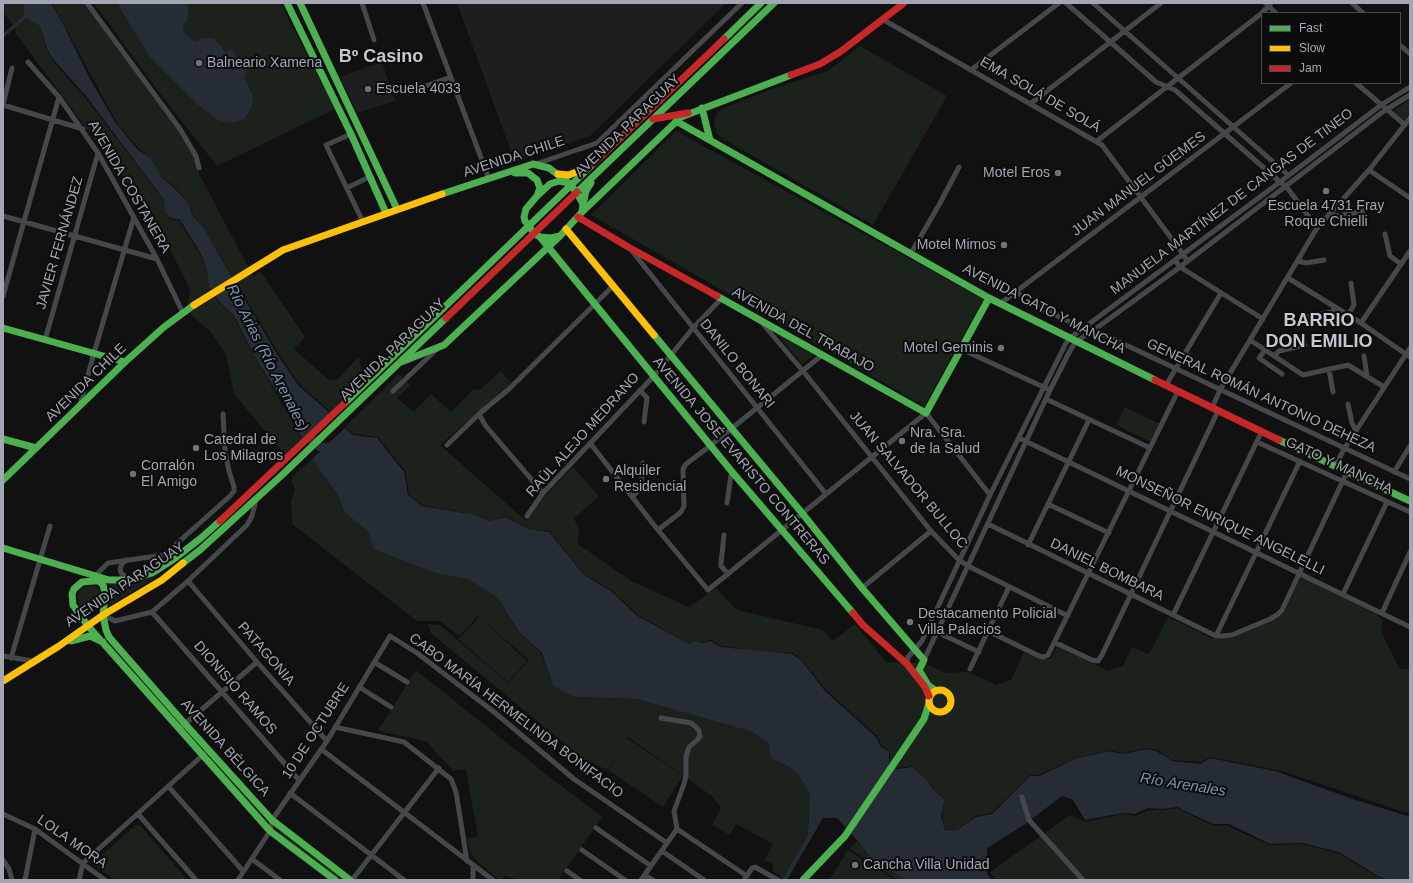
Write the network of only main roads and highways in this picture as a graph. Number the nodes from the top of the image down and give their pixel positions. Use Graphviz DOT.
graph roads {
  1 [pos="287,3"];
  2 [pos="300,3"];
  3 [pos="761,3"];
  4 [pos="774,3"];
  5 [pos="904,3"];
  6 [pos="331,70"];
  7 [pos="320,71"];
  8 [pos="344,98"];
  9 [pos="335,103"];
  10 [pos="702,108"];
  11 [pos="688,114"];
  12 [pos="667,118"];
  13 [pos="653,119"];
  14 [pos="676,121"];
  15 [pos="710,140"];
  16 [pos="592,166"];
  17 [pos="602,168"];
  18 [pos="556,173"];
  19 [pos="503,174"];
  20 [pos="570,185"];
  21 [pos="577,193"];
  22 [pos="537,196"];
  23 [pos="397,209"];
  24 [pos="581,211"];
  25 [pos="386,213"];
  26 [pos="529,226"];
  27 [pos="566,229"];
  28 [pos="537,235"];
  29 [pos="560,236"];
  30 [pos="548,248"];
  31 [pos="990,298"];
  32 [pos="3,328"];
  33 [pos="125,362"];
  34 [pos="397,364"];
  35 [pos="370,384"];
  36 [pos="3,439"];
  37 [pos="36,448"];
  38 [pos="3,480"];
  39 [pos="1410,501"];
  40 [pos="3,548"];
  41 [pos="97,578"];
  42 [pos="103,615"];
  43 [pos="88,626"];
  44 [pos="103,642"];
  45 [pos="59,646"];
  46 [pos="3,681"];
  47 [pos="931,696"];
  48 [pos="940,712"];
  49 [pos="924,719"];
  50 [pos="182,726"];
  51 [pos="335,880"];
  52 [pos="351,880"];
  53 [pos="803,880"];
  1 -- 7 [label="main road"];
  2 -- 6 [label="main road"];
  3 -- 16 [label="main road, AVENIDA PARAGUAY"];
  4 -- 13 [label="main road, AVENIDA PARAGUAY"];
  5 -- 10 [label="main road"];
  6 -- 7 [label="main road"];
  6 -- 8 [label="main road"];
  7 -- 9 [label="main road"];
  8 -- 9 [label="main road"];
  8 -- 23 [label="main road"];
  9 -- 25 [label="main road"];
  10 -- 11 [label="main road"];
  10 -- 15 [label="main road"];
  11 -- 12 [label="main road"];
  11 -- 14 [label="main road"];
  12 -- 13 [label="main road"];
  12 -- 14 [label="main road, AVENIDA GATO Y MANCHA"];
  13 -- 17 [label="main road, AVENIDA PARAGUAY"];
  14 -- 15 [label="main road, AVENIDA GATO Y MANCHA"];
  14 -- 24 [label="main road"];
  15 -- 31 [label="main road, AVENIDA GATO Y MANCHA"];
  16 -- 18 [label="main road"];
  16 -- 20 [label="main road, AVENIDA PARAGUAY"];
  17 -- 21 [label="main road, AVENIDA PARAGUAY"];
  17 -- 24 [label="main road"];
  18 -- 19 [label="main road, AVENIDA CHILE"];
  18 -- 20 [label="main road"];
  19 -- 22 [label="main road"];
  19 -- 23 [label="main road, AVENIDA CHILE"];
  20 -- 21 [label="main road"];
  20 -- 22 [label="main road"];
  20 -- 26 [label="main road, AVENIDA PARAGUAY"];
  21 -- 24 [label="main road"];
  21 -- 28 [label="main road, AVENIDA PARAGUAY"];
  22 -- 26 [label="main road"];
  23 -- 25 [label="main road, AVENIDA CHILE"];
  24 -- 27 [label="main road"];
  24 -- 31 [label="main road, AVENIDA DEL TRABAJO"];
  25 -- 33 [label="main road, AVENIDA CHILE"];
  26 -- 28 [label="main road, AVENIDA JOSÉ EVARISTO CONTRERAS"];
  26 -- 35 [label="main road, AVENIDA PARAGUAY"];
  27 -- 29 [label="main road"];
  27 -- 47 [label="main road, AVENIDA JOSÉ EVARISTO CONTRERAS"];
  28 -- 29 [label="main road"];
  28 -- 30 [label="main road, AVENIDA JOSÉ EVARISTO CONTRERAS"];
  28 -- 34 [label="main road, AVENIDA PARAGUAY"];
  29 -- 30 [label="main road"];
  30 -- 34 [label="main road"];
  30 -- 47 [label="main road, AVENIDA JOSÉ EVARISTO CONTRERAS"];
  31 -- 39 [label="main road, AVENIDA GATO Y MANCHA"];
  32 -- 33 [label="main road"];
  33 -- 37 [label="main road, AVENIDA CHILE"];
  34 -- 35 [label="main road, AVENIDA PARAGUAY"];
  35 -- 41 [label="main road, AVENIDA PARAGUAY"];
  35 -- 42 [label="main road, AVENIDA PARAGUAY"];
  36 -- 37 [label="main road"];
  37 -- 38 [label="main road, AVENIDA CHILE"];
  40 -- 41 [label="main road, AVENIDA PARAGUAY"];
  41 -- 42 [label="main road"];
  41 -- 43 [label="main road"];
  42 -- 43 [label="main road, AVENIDA PARAGUAY"];
  42 -- 50 [label="main road, AVENIDA BÉLGICA"];
  43 -- 44 [label="main road, AVENIDA BÉLGICA"];
  43 -- 45 [label="main road, AVENIDA PARAGUAY"];
  44 -- 45 [label="main road"];
  44 -- 50 [label="main road, AVENIDA BÉLGICA"];
  45 -- 46 [label="main road, AVENIDA PARAGUAY"];
  47 -- 48 [label="main road"];
  47 -- 48 [label="main road"];
  47 -- 49 [label="main road"];
  48 -- 49 [label="main road"];
  49 -- 53 [label="main road"];
  50 -- 51 [label="main road, AVENIDA BÉLGICA"];
  50 -- 52 [label="main road, AVENIDA BÉLGICA"];
}
